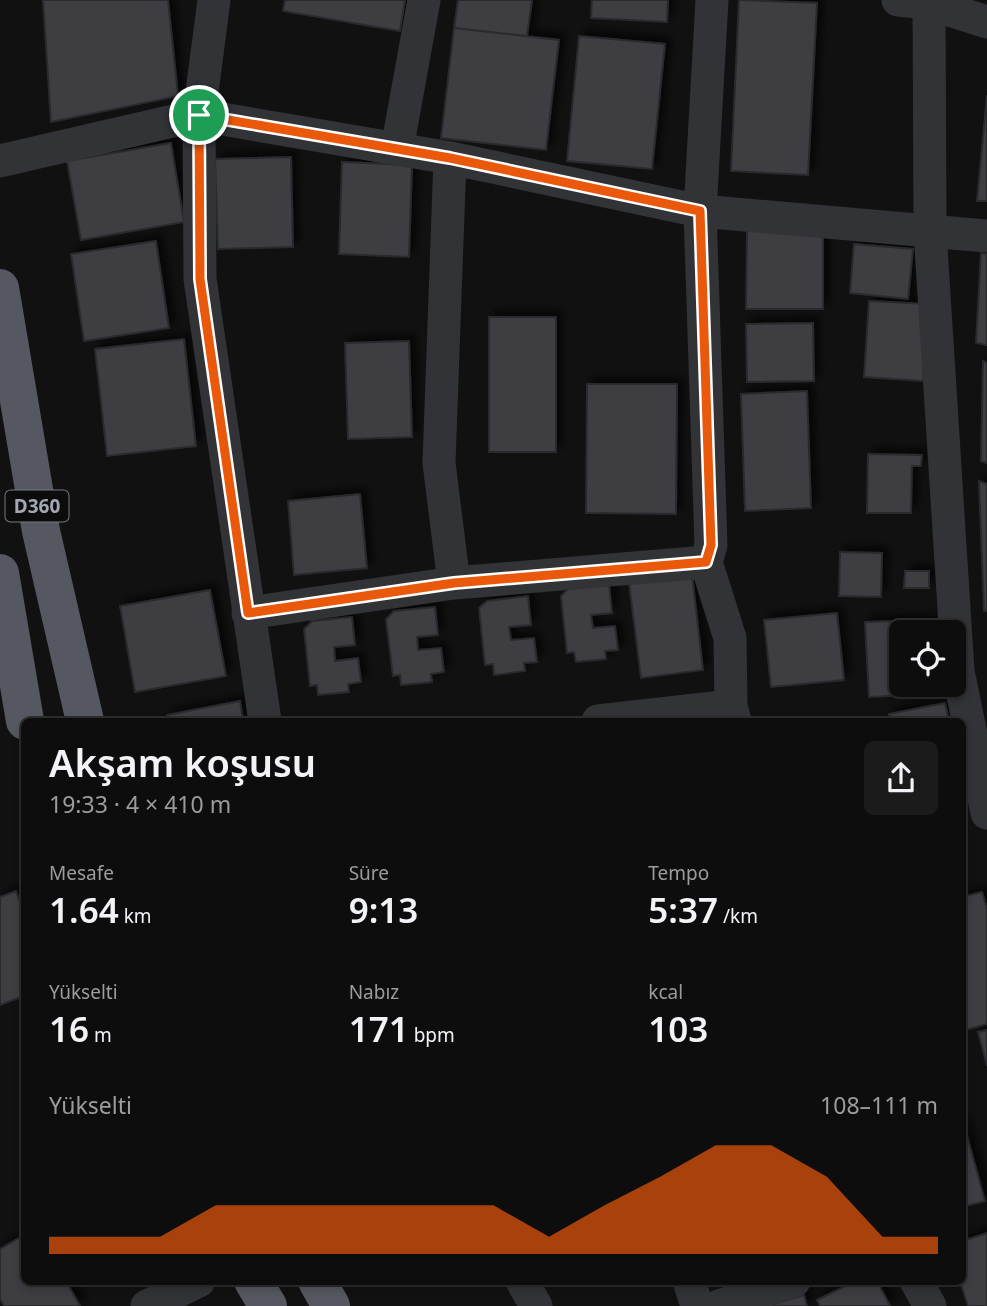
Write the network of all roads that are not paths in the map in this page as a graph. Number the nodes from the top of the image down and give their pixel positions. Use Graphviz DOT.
graph roads {
  1 [pos="214,0"];
  2 [pos="424,0"];
  3 [pos="712,0"];
  4 [pos="919,1"];
  5 [pos="987,22"];
  6 [pos="199,115"];
  7 [pos="397,149"];
  8 [pos="450,158"];
  9 [pos="0,161"];
  10 [pos="700,211"];
  11 [pos="930,232"];
  12 [pos="987,236"];
  13 [pos="0,288"];
  14 [pos="706,562"];
  15 [pos="0,573"];
  16 [pos="454,583"];
  17 [pos="248,613"];
  18 [pos="733,714"];
  19 [pos="24,718"];
  20 [pos="84,718"];
  21 [pos="265,718"];
  22 [pos="656,718"];
  23 [pos="966,718"];
  24 [pos="966,720"];
  25 [pos="980,807"];
  26 [pos="192,1285"];
  27 [pos="255,1285"];
  28 [pos="319,1285"];
  29 [pos="524,1285"];
  30 [pos="691,1285"];
  31 [pos="782,1285"];
  32 [pos="918,1285"];
  33 [pos="147,1306"];
  34 [pos="268,1306"];
  35 [pos="331,1306"];
  36 [pos="536,1306"];
  37 [pos="697,1306"];
  38 [pos="719,1306"];
  39 [pos="930,1306"];
  1 -- 6 [label="street"];
  2 -- 7 [label="street"];
  3 -- 10 [label="street"];
  4 -- 5 [label="street"];
  4 -- 11 [label="street"];
  6 -- 7 [label="street"];
  6 -- 9 [label="street"];
  6 -- 17 [label="street"];
  7 -- 8 [label="street"];
  8 -- 10 [label="street"];
  8 -- 16 [label="street"];
  10 -- 11 [label="street"];
  10 -- 14 [label="street"];
  11 -- 12 [label="street"];
  11 -- 23 [label="street"];
  13 -- 20 [label="highway, D360"];
  14 -- 16 [label="street"];
  14 -- 18 [label="street"];
  15 -- 19 [label="highway"];
  16 -- 17 [label="street"];
  17 -- 21 [label="street"];
  18 -- 22 [label="street"];
  24 -- 25 [label="street"];
  26 -- 33 [label="street"];
  27 -- 34 [label="highway"];
  28 -- 35 [label="highway"];
  29 -- 36 [label="street"];
  30 -- 37 [label="street"];
  31 -- 38 [label="street"];
  32 -- 39 [label="street"];
}
